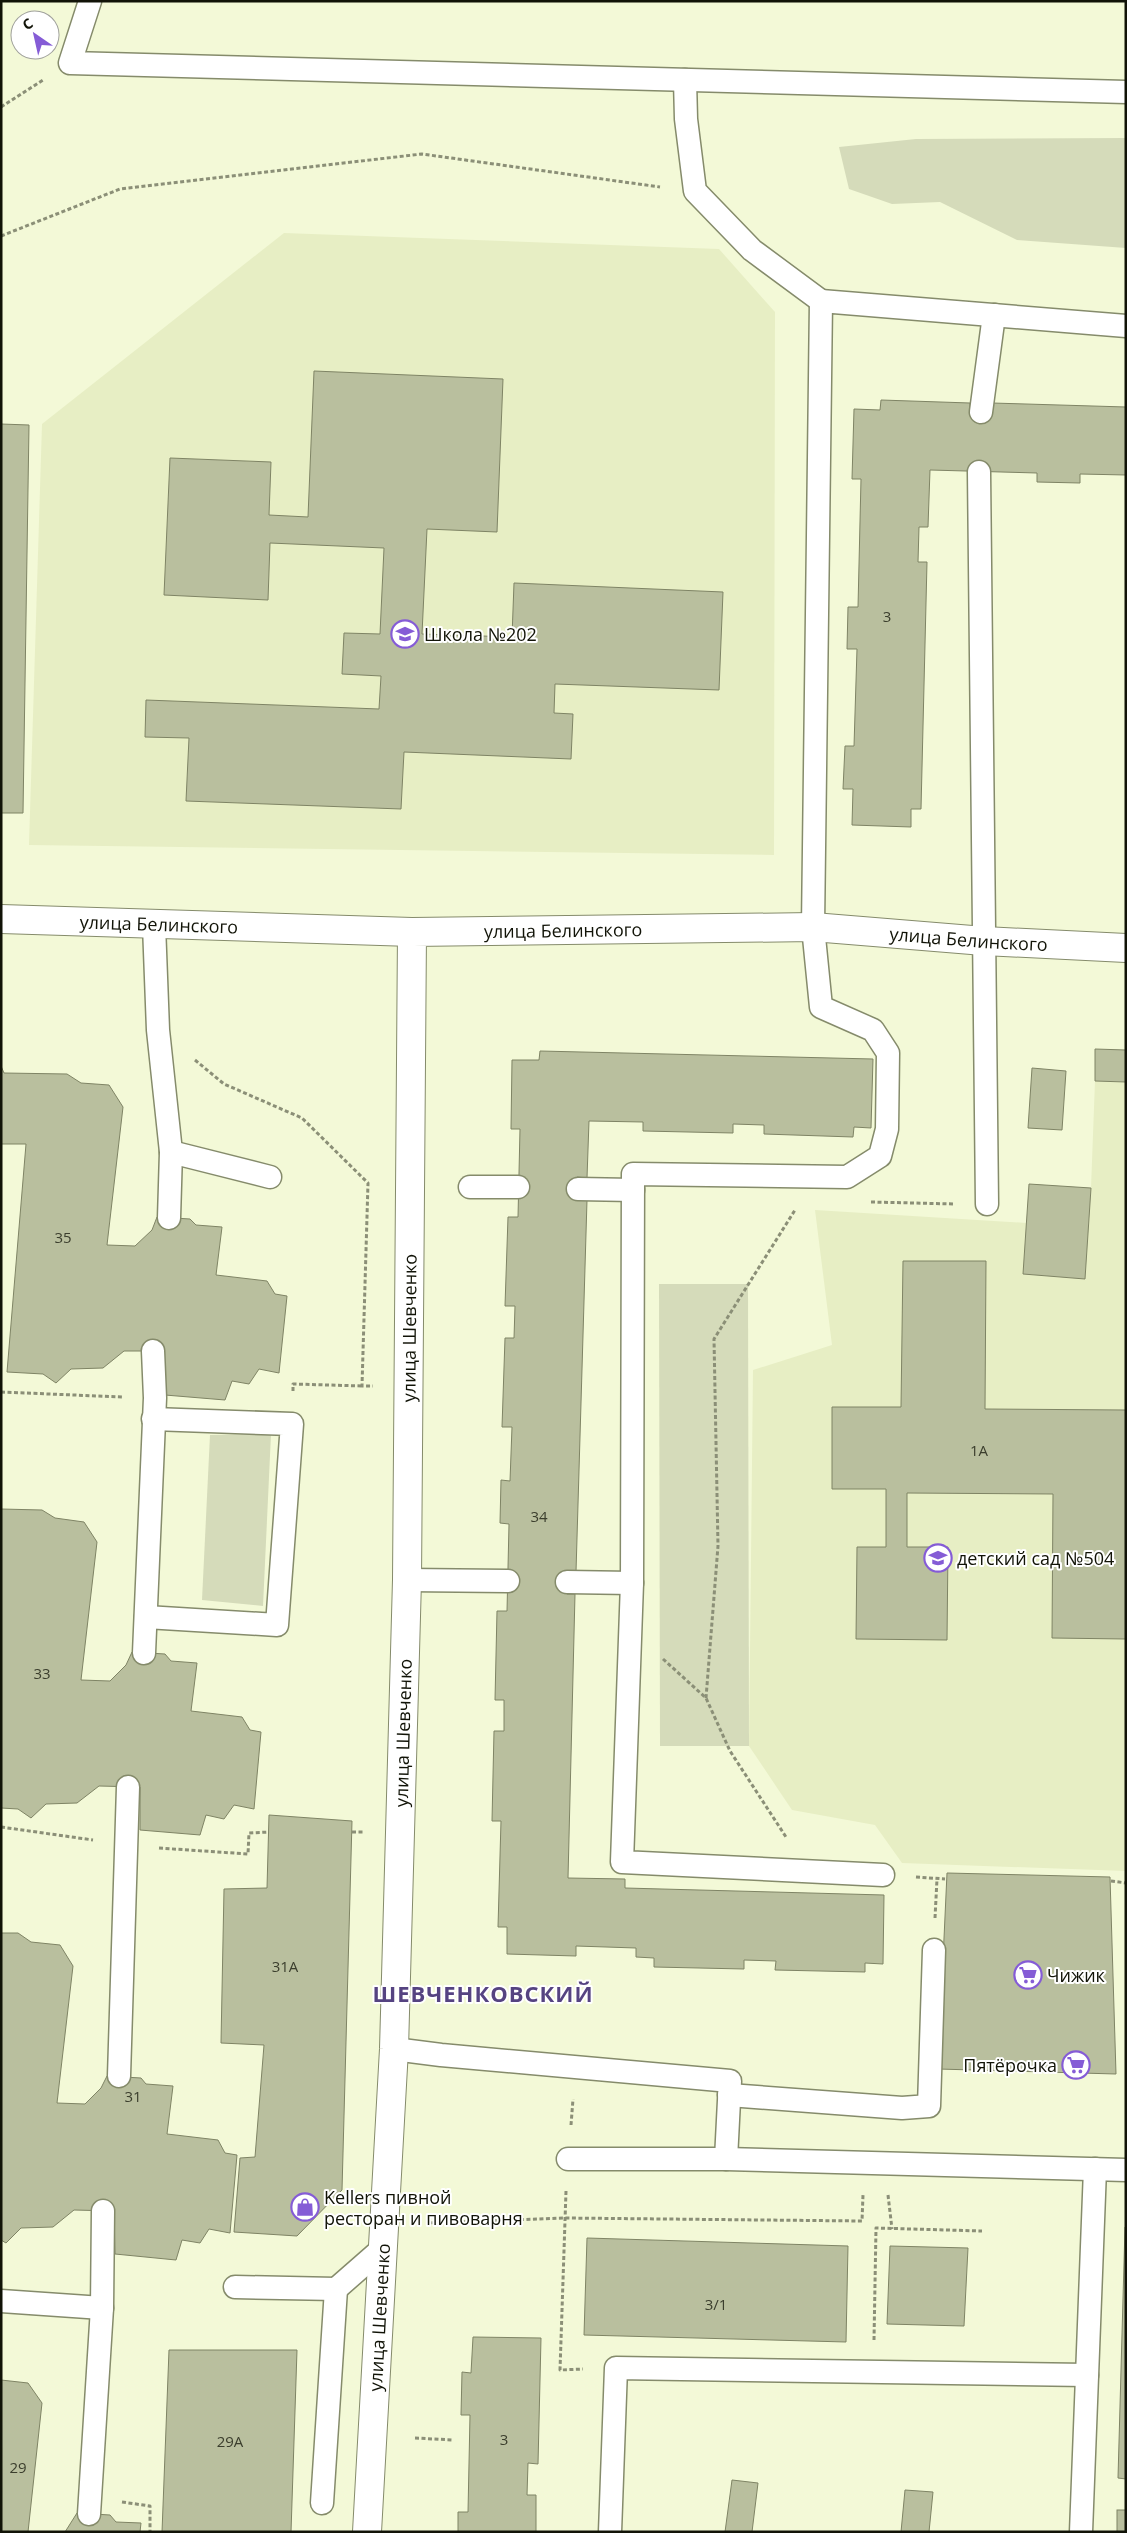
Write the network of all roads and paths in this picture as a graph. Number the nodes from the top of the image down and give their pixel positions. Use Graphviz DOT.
graph roads {
  1 [pos="90,1"];
  2 [pos="70,63"];
  3 [pos="685,80"];
  4 [pos="1126,92"];
  5 [pos="1,107"];
  6 [pos="695,191"];
  7 [pos="1,236"];
  8 [pos="821,301"];
  9 [pos="994,315"];
  10 [pos="1126,326"];
  11 [pos="981,412"];
  12 [pos="980,472"];
  13 [pos="1,919"];
  14 [pos="154,925"];
  15 [pos="813,926"];
  16 [pos="412,932"];
  17 [pos="984,941"];
  18 [pos="1126,948"];
  19 [pos="158,1030"];
  20 [pos="171,1152"];
  21 [pos="270,1177"];
  22 [pos="815,1177"];
  23 [pos="470,1186"];
  24 [pos="518,1187"];
  25 [pos="578,1189"];
  26 [pos="633,1190"];
  27 [pos="875,1202"];
  28 [pos="922,1204"];
  29 [pos="987,1204"];
  30 [pos="169,1218"];
  31 [pos="153,1351"];
  32 [pos="293,1384"];
  33 [pos="362,1386"];
  34 [pos="409,1387"];
  35 [pos="1,1392"];
  36 [pos="154,1409"];
  37 [pos="407,1580"];
  38 [pos="508,1581"];
  39 [pos="567,1582"];
  40 [pos="632,1583"];
  41 [pos="146,1617"];
  42 [pos="630,1629"];
  43 [pos="144,1653"];
  44 [pos="706,1698"];
  45 [pos="128,1787"];
  46 [pos="1,1827"];
  47 [pos="17,1828"];
  48 [pos="269,1832"];
  49 [pos="205,1853"];
  50 [pos="808,1872"];
  51 [pos="883,1875"];
  52 [pos="946,1879"];
  53 [pos="1111,1881"];
  54 [pos="1126,1883"];
  55 [pos="934,1950"];
  56 [pos="394,2049"];
  57 [pos="576,2066"];
  58 [pos="120,2076"];
  59 [pos="729,2095"];
  60 [pos="568,2159"];
  61 [pos="726,2159"];
  62 [pos="865,2164"];
  63 [pos="1095,2169"];
  64 [pos="1126,2170"];
  65 [pos="887,2190"];
  66 [pos="103,2211"];
  67 [pos="565,2218"];
  68 [pos="429,2223"];
  69 [pos="892,2229"];
  70 [pos="982,2231"];
  71 [pos="384,2247"];
  72 [pos="235,2287"];
  73 [pos="336,2289"];
  74 [pos="1,2301"];
  75 [pos="102,2308"];
  76 [pos="560,2370"];
  77 [pos="874,2371"];
  78 [pos="1087,2375"];
  79 [pos="415,2438"];
  80 [pos="453,2440"];
  81 [pos="322,2504"];
  82 [pos="150,2506"];
  83 [pos="89,2514"];
  84 [pos="150,2532"];
  85 [pos="367,2532"];
  86 [pos="610,2532"];
  87 [pos="1081,2532"];
  1 -- 2 [label="lane"];
  2 -- 3 [label="lane"];
  2 -- 5 [label="path"];
  3 -- 4 [label="lane"];
  3 -- 6 [label="lane"];
  6 -- 7 [label="path"];
  6 -- 8 [label="lane"];
  8 -- 9 [label="lane"];
  8 -- 15 [label="lane"];
  9 -- 10 [label="lane"];
  9 -- 11 [label="lane"];
  12 -- 17 [label="lane"];
  13 -- 14 [label="street, улица Белинского"];
  14 -- 16 [label="street, улица Белинского"];
  14 -- 19 [label="lane"];
  15 -- 16 [label="street, улица Белинского"];
  15 -- 17 [label="street, улица Белинского"];
  15 -- 22 [label="lane"];
  16 -- 34 [label="street, улица Шевченко"];
  17 -- 18 [label="street, улица Белинского"];
  17 -- 29 [label="lane"];
  19 -- 20 [label="lane"];
  19 -- 33 [label="path"];
  20 -- 21 [label="lane"];
  20 -- 30 [label="lane"];
  22 -- 26 [label="lane"];
  22 -- 44 [label="path"];
  23 -- 24 [label="lane"];
  25 -- 26 [label="lane"];
  26 -- 40 [label="lane"];
  27 -- 28 [label="path"];
  31 -- 36 [label="lane"];
  32 -- 33 [label="path"];
  33 -- 34 [label="path"];
  34 -- 37 [label="street, улица Шевченко"];
  35 -- 36 [label="path"];
  36 -- 41 [label="lane"];
  36 -- 41 [label="lane"];
  37 -- 38 [label="lane"];
  37 -- 56 [label="street, улица Шевченко"];
  39 -- 40 [label="lane"];
  40 -- 42 [label="lane"];
  41 -- 43 [label="lane"];
  42 -- 44 [label="path"];
  42 -- 50 [label="lane"];
  44 -- 50 [label="path"];
  45 -- 58 [label="lane"];
  46 -- 47 [label="path"];
  48 -- 49 [label="path"];
  50 -- 51 [label="lane"];
  52 -- 55 [label="path"];
  53 -- 54 [label="path"];
  55 -- 59 [label="lane"];
  56 -- 57 [label="lane"];
  56 -- 71 [label="street, улица Шевченко"];
  57 -- 59 [label="lane"];
  57 -- 60 [label="path"];
  59 -- 61 [label="lane"];
  60 -- 61 [label="lane"];
  60 -- 67 [label="path"];
  61 -- 62 [label="lane"];
  62 -- 63 [label="lane"];
  62 -- 67 [label="path"];
  63 -- 64 [label="lane"];
  63 -- 78 [label="lane"];
  65 -- 69 [label="path"];
  66 -- 75 [label="lane"];
  67 -- 68 [label="path"];
  67 -- 76 [label="path"];
  69 -- 70 [label="path"];
  69 -- 77 [label="path"];
  71 -- 73 [label="lane"];
  71 -- 85 [label="street, улица Шевченко"];
  72 -- 73 [label="lane"];
  73 -- 81 [label="lane"];
  74 -- 75 [label="lane"];
  75 -- 83 [label="lane"];
  77 -- 78 [label="lane"];
  77 -- 86 [label="lane"];
  78 -- 87 [label="lane"];
  79 -- 80 [label="path"];
  82 -- 84 [label="path"];
}
